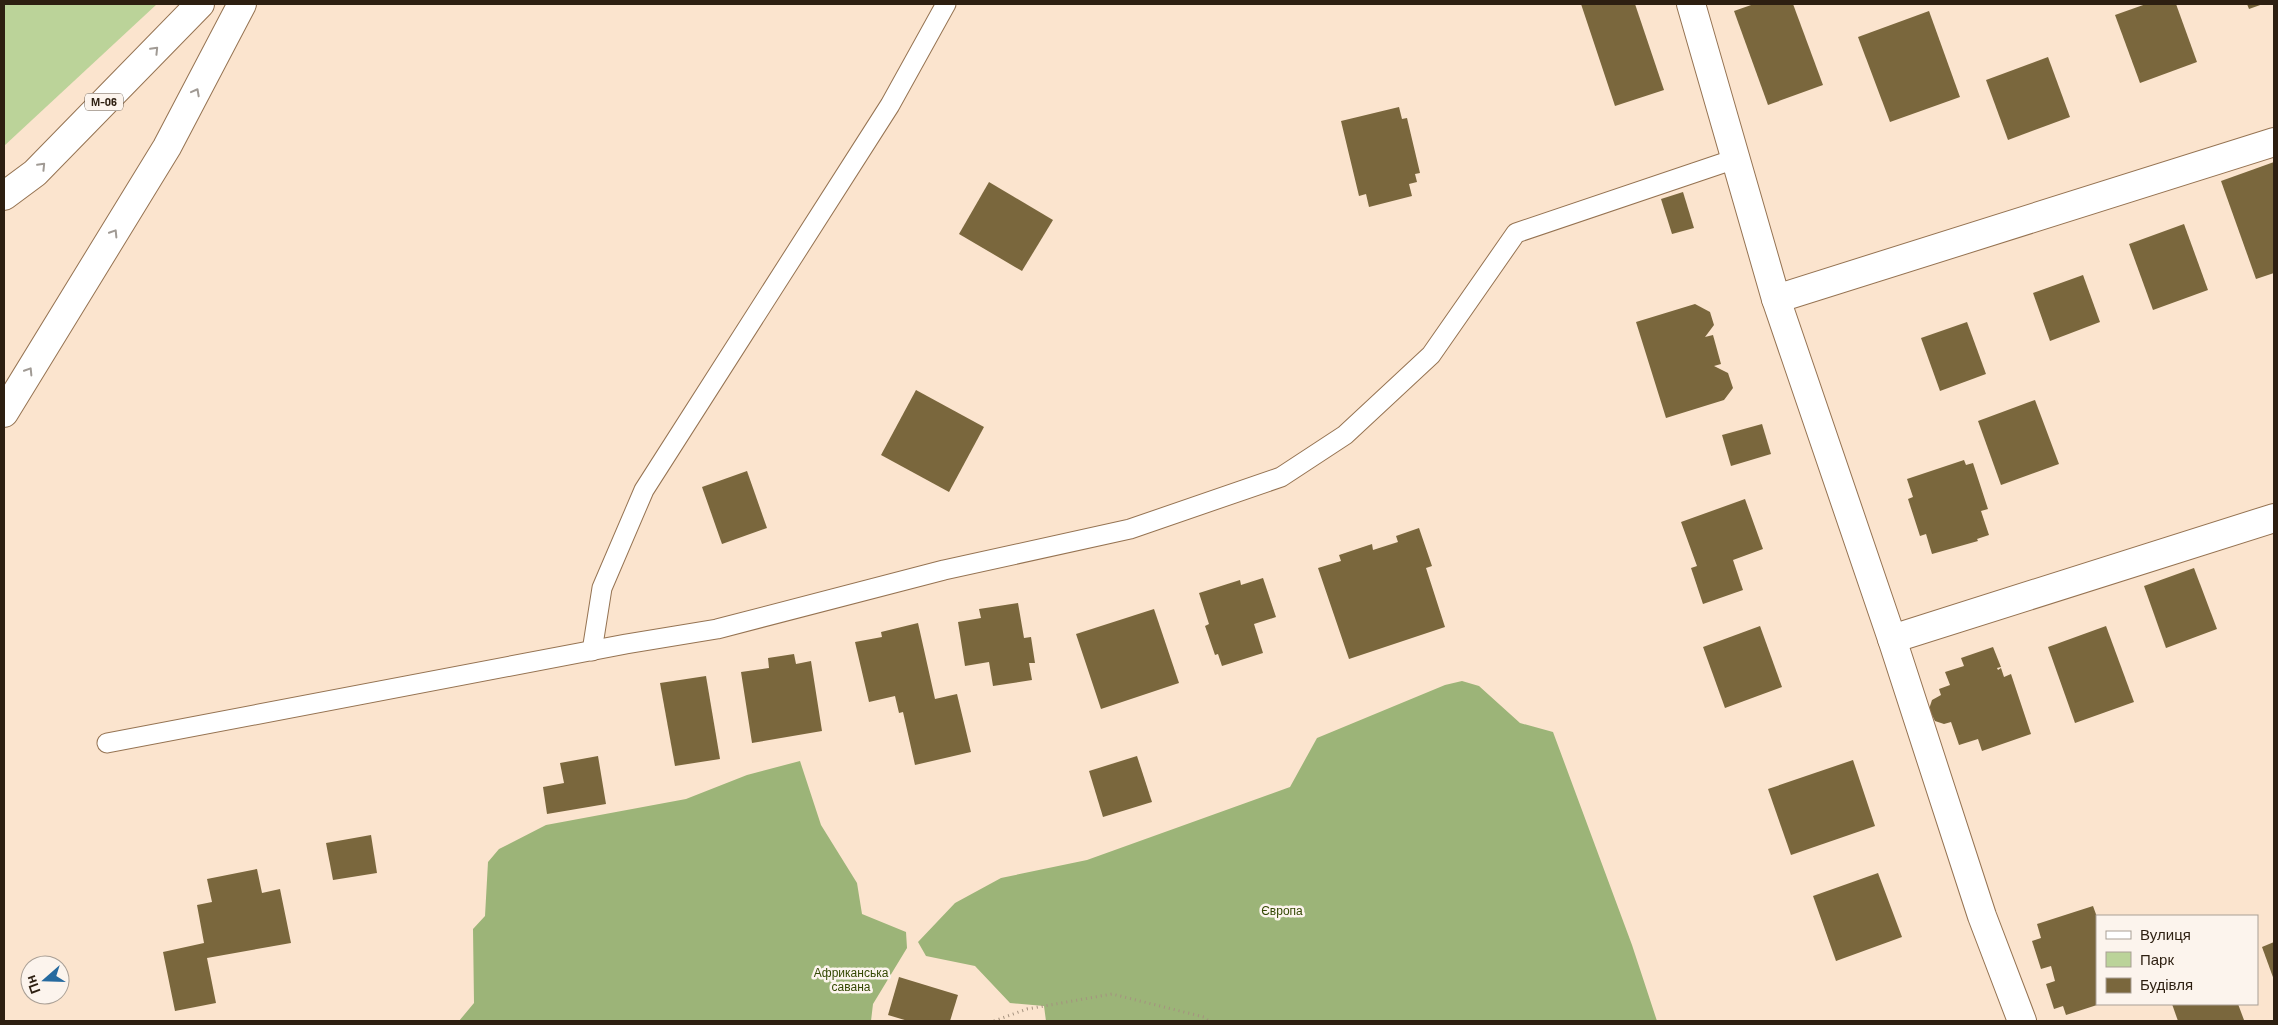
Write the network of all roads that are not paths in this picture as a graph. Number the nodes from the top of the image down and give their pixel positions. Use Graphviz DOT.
graph roads {
  1 [pos="200,4"];
  2 [pos="242,4"];
  3 [pos="946,4"];
  4 [pos="1697,5"];
  5 [pos="2274,142"];
  6 [pos="1735,159"];
  7 [pos="4,196"];
  8 [pos="1776,299"];
  9 [pos="4,412"];
  10 [pos="2274,518"];
  11 [pos="1892,639"];
  12 [pos="592,651"];
  13 [pos="107,743"];
  14 [pos="2022,1021"];
  7 -- 1 [label="main road, М-06, one-way"];
  9 -- 2 [label="main road, one-way"];
  3 -- 12 [label="lane"];
  4 -- 6 [label="main road"];
  5 -- 8 [label="main road"];
  6 -- 8 [label="main road"];
  6 -- 12 [label="lane"];
  8 -- 11 [label="main road"];
  10 -- 11 [label="main road"];
  11 -- 14 [label="main road"];
  12 -- 13 [label="lane"];
}
